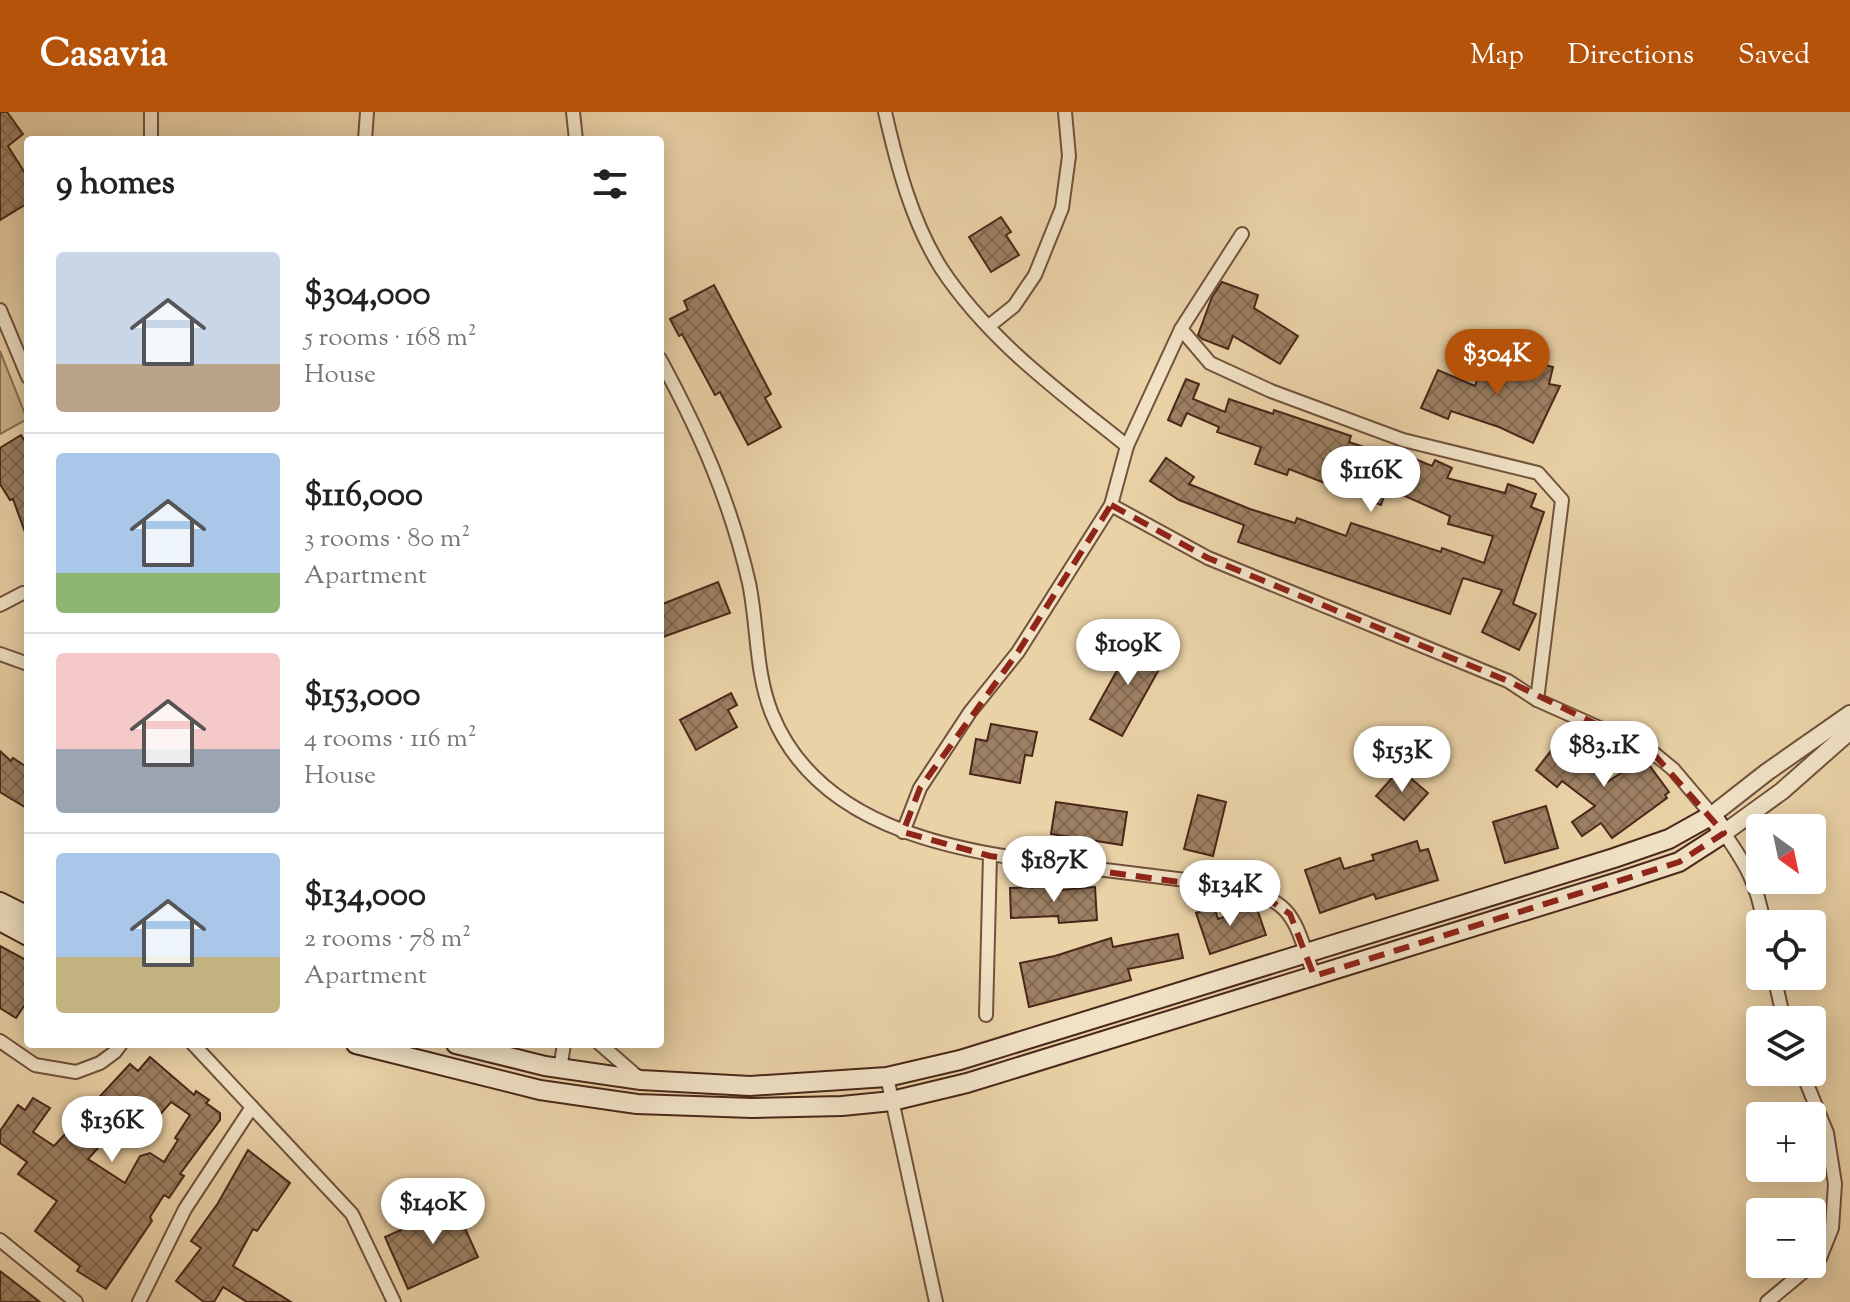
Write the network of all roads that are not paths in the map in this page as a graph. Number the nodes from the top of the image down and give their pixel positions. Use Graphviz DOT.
graph roads {
  1 [pos="151,112"];
  2 [pos="367,112"];
  3 [pos="573,112"];
  4 [pos="885,112"];
  5 [pos="1065,112"];
  6 [pos="151,136"];
  7 [pos="365,136"];
  8 [pos="576,136"];
  9 [pos="1242,234"];
  10 [pos="0,310"];
  11 [pos="989,326"];
  12 [pos="1181,329"];
  13 [pos="664,366"];
  14 [pos="24,367"];
  15 [pos="1127,446"];
  16 [pos="1111,505"];
  17 [pos="24,593"];
  18 [pos="0,605"];
  19 [pos="0,654"];
  20 [pos="24,663"];
  21 [pos="1537,700"];
  22 [pos="1850,714"];
  23 [pos="1850,731"];
  24 [pos="1712,815"];
  25 [pos="903,832"];
  26 [pos="1724,833"];
  27 [pos="990,856"];
  28 [pos="0,902"];
  29 [pos="1761,910"];
  30 [pos="24,914"];
  31 [pos="0,921"];
  32 [pos="24,934"];
  33 [pos="1306,953"];
  34 [pos="1314,976"];
  35 [pos="986,1015"];
  36 [pos="0,1041"];
  37 [pos="118,1048"];
  38 [pos="197,1048"];
  39 [pos="372,1048"];
  40 [pos="473,1048"];
  41 [pos="563,1048"];
  42 [pos="605,1048"];
  43 [pos="560,1069"];
  44 [pos="887,1077"];
  45 [pos="641,1080"];
  46 [pos="1808,1086"];
  47 [pos="892,1101"];
  48 [pos="252,1107"];
  49 [pos="0,1240"];
  50 [pos="76,1302"];
  51 [pos="139,1302"];
  52 [pos="394,1302"];
  53 [pos="936,1302"];
  54 [pos="1767,1302"];
  1 -- 6 [label="street"];
  2 -- 7 [label="street"];
  3 -- 8 [label="street"];
  4 -- 11 [label="street"];
  5 -- 11 [label="street"];
  9 -- 12 [label="street"];
  10 -- 14 [label="street"];
  11 -- 15 [label="street"];
  12 -- 15 [label="street"];
  12 -- 21 [label="street"];
  13 -- 25 [label="street"];
  15 -- 16 [label="street"];
  16 -- 21 [label="street"];
  16 -- 25 [label="street"];
  17 -- 18 [label="street"];
  19 -- 20 [label="street"];
  21 -- 24 [label="street"];
  22 -- 24 [label="street"];
  23 -- 26 [label="street"];
  24 -- 26 [label="main road"];
  24 -- 33 [label="main road"];
  25 -- 27 [label="street"];
  26 -- 29 [label="street"];
  26 -- 34 [label="main road"];
  27 -- 33 [label="street"];
  27 -- 35 [label="street"];
  28 -- 30 [label="main road"];
  31 -- 32 [label="main road"];
  33 -- 34 [label="street"];
  33 -- 44 [label="main road"];
  34 -- 47 [label="main road"];
  36 -- 37 [label="street"];
  38 -- 48 [label="street"];
  39 -- 47 [label="main road"];
  40 -- 43 [label="main road"];
  41 -- 43 [label="street"];
  42 -- 45 [label="street"];
  43 -- 45 [label="main road"];
  44 -- 45 [label="main road"];
  44 -- 47 [label="street"];
  46 -- 54 [label="street"];
  47 -- 53 [label="street"];
  48 -- 51 [label="street"];
  48 -- 52 [label="street"];
  49 -- 50 [label="street"];
}
